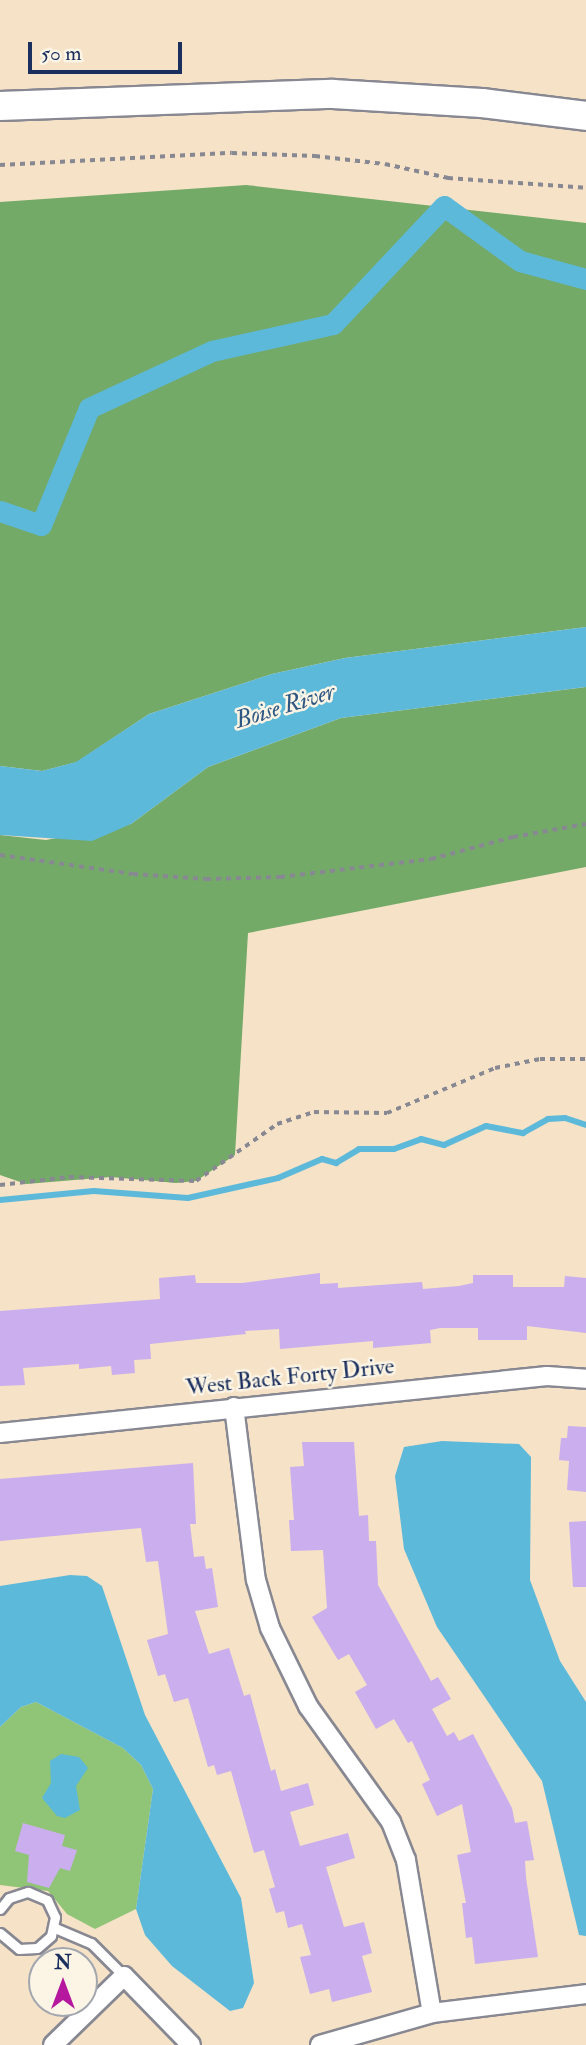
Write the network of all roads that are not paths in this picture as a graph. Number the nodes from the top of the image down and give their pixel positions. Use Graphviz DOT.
graph roads {
  1 [pos="0,106"];
  2 [pos="586,116"];
  3 [pos="586,1379"];
  4 [pos="234,1406"];
  5 [pos="0,1433"];
  6 [pos="1,1906"];
  7 [pos="55,1928"];
  8 [pos="0,1933"];
  9 [pos="124,1976"];
  10 [pos="586,1994"];
  11 [pos="432,2013"];
  12 [pos="53,2045"];
  13 [pos="191,2045"];
  14 [pos="320,2045"];
  1 -- 2 [label="main road"];
  3 -- 4 [label="street, West Back Forty Drive"];
  4 -- 5 [label="street, West Back Forty Drive"];
  4 -- 11 [label="street"];
  6 -- 7 [label="lane"];
  7 -- 8 [label="lane"];
  7 -- 9 [label="lane"];
  9 -- 12 [label="street"];
  9 -- 13 [label="street"];
  10 -- 11 [label="street"];
  11 -- 14 [label="street"];
}
